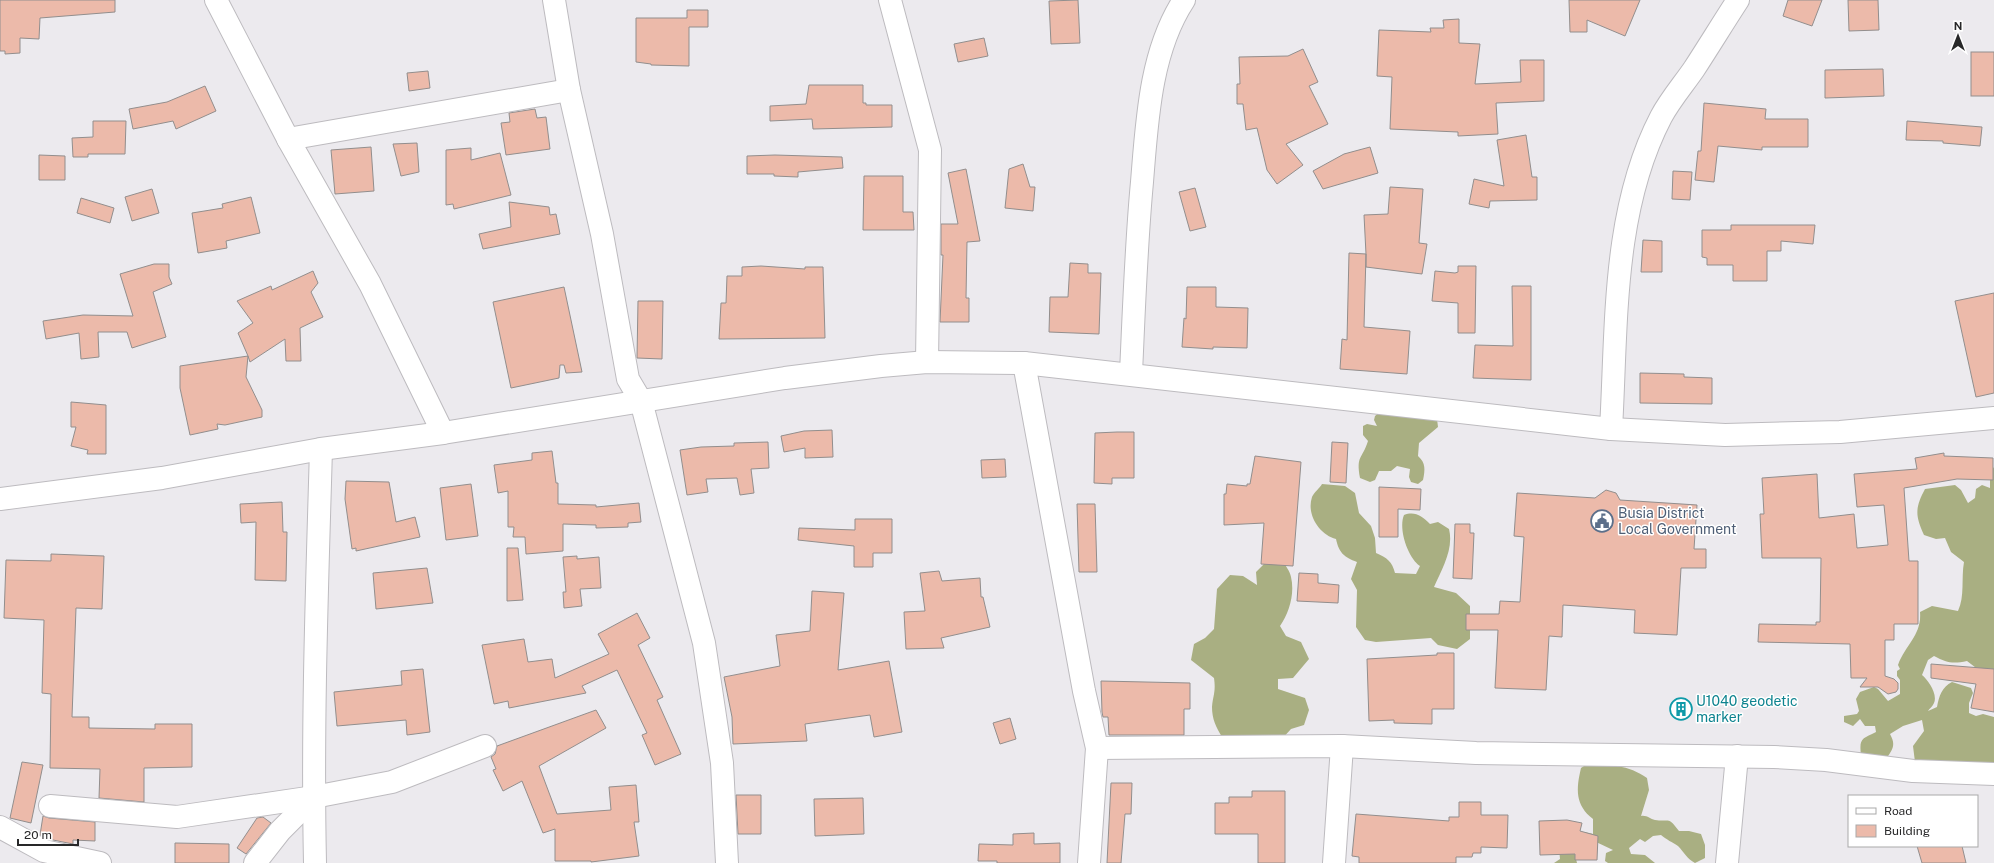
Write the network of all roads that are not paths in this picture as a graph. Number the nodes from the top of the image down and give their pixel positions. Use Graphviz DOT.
graph roads {
  1 [pos="216,0"];
  2 [pos="554,0"];
  3 [pos="890,0"];
  4 [pos="1184,0"];
  5 [pos="1738,0"];
  6 [pos="569,90"];
  7 [pos="288,139"];
  8 [pos="926,362"];
  9 [pos="1024,363"];
  10 [pos="1132,374"];
  11 [pos="640,401"];
  12 [pos="1994,418"];
  13 [pos="1612,429"];
  14 [pos="443,433"];
  15 [pos="321,449"];
  16 [pos="0,499"];
  17 [pos="485,746"];
  18 [pos="1342,746"];
  19 [pos="1097,748"];
  20 [pos="1737,756"];
  21 [pos="1994,774"];
  22 [pos="314,798"];
  23 [pos="50,806"];
  24 [pos="0,827"];
  25 [pos="100,863"];
  26 [pos="255,863"];
  27 [pos="315,863"];
  28 [pos="727,863"];
  29 [pos="1089,863"];
  30 [pos="1334,863"];
  31 [pos="1727,863"];
  1 -- 7 [label="street"];
  2 -- 6 [label="street"];
  3 -- 8 [label="street"];
  4 -- 10 [label="street"];
  5 -- 13 [label="street"];
  6 -- 7 [label="street"];
  6 -- 11 [label="street"];
  7 -- 14 [label="street"];
  8 -- 9 [label="street"];
  8 -- 11 [label="street"];
  9 -- 10 [label="street"];
  9 -- 19 [label="street"];
  10 -- 13 [label="street"];
  11 -- 14 [label="street"];
  11 -- 28 [label="street"];
  12 -- 13 [label="street"];
  14 -- 15 [label="street"];
  15 -- 16 [label="street"];
  15 -- 22 [label="street"];
  17 -- 22 [label="street"];
  18 -- 19 [label="street"];
  18 -- 20 [label="street"];
  18 -- 30 [label="street"];
  19 -- 29 [label="street"];
  20 -- 21 [label="street"];
  20 -- 31 [label="street"];
  22 -- 23 [label="street"];
  22 -- 26 [label="street"];
  22 -- 27 [label="street"];
  24 -- 25 [label="street"];
}
